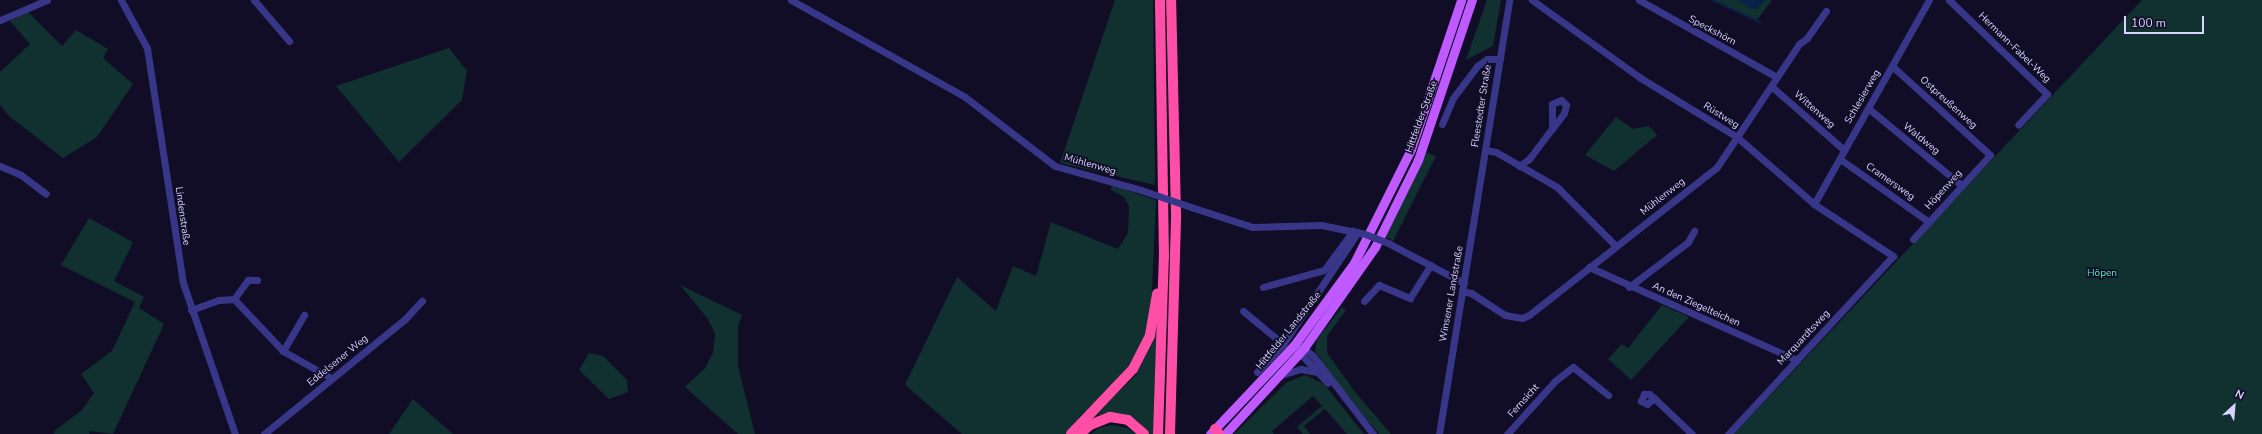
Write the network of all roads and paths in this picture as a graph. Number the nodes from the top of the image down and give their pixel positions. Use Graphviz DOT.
graph roads {
  1 [pos="47,0"];
  2 [pos="121,0"];
  3 [pos="254,0"];
  4 [pos="791,0"];
  5 [pos="1160,0"];
  6 [pos="1172,0"];
  7 [pos="1461,0"];
  8 [pos="1472,0"];
  9 [pos="1509,0"];
  10 [pos="1532,0"];
  11 [pos="1640,0"];
  12 [pos="1930,0"];
  13 [pos="1949,0"];
  14 [pos="1826,11"];
  15 [pos="0,20"];
  16 [pos="289,41"];
  17 [pos="1500,59"];
  18 [pos="1892,66"];
  19 [pos="1777,77"];
  20 [pos="1771,86"];
  21 [pos="1868,108"];
  22 [pos="1442,124"];
  23 [pos="2018,125"];
  24 [pos="1552,129"];
  25 [pos="1737,138"];
  26 [pos="1844,150"];
  27 [pos="1484,153"];
  28 [pos="1990,155"];
  29 [pos="1840,158"];
  30 [pos="0,166"];
  31 [pos="1519,166"];
  32 [pos="1961,185"];
  33 [pos="46,194"];
  34 [pos="1814,204"];
  35 [pos="1929,222"];
  36 [pos="1694,231"];
  37 [pos="1362,232"];
  38 [pos="1380,237"];
  39 [pos="1914,238"];
  40 [pos="1616,246"];
  41 [pos="1893,256"];
  42 [pos="1164,257"];
  43 [pos="1431,265"];
  44 [pos="1589,267"];
  45 [pos="257,280"];
  46 [pos="1464,283"];
  47 [pos="1263,287"];
  48 [pos="1629,287"];
  49 [pos="1462,291"];
  50 [pos="234,299"];
  51 [pos="422,301"];
  52 [pos="1364,301"];
  53 [pos="191,310"];
  54 [pos="1243,311"];
  55 [pos="304,314"];
  56 [pos="1283,344"];
  57 [pos="1295,344"];
  58 [pos="283,351"];
  59 [pos="1302,351"];
  60 [pos="1797,360"];
  61 [pos="1257,372"];
  62 [pos="1317,372"];
  63 [pos="1281,375"];
  64 [pos="331,378"];
  65 [pos="1336,388"];
  66 [pos="1608,395"];
  67 [pos="1654,398"];
  68 [pos="1215,432"];
  69 [pos="235,434"];
  70 [pos="264,434"];
  71 [pos="1071,434"];
  72 [pos="1080,434"];
  73 [pos="1144,434"];
  74 [pos="1158,434"];
  75 [pos="1170,434"];
  76 [pos="1225,434"];
  77 [pos="1373,434"];
  78 [pos="1439,434"];
  79 [pos="1507,434"];
  80 [pos="1692,434"];
  81 [pos="1728,434"];
  1 -- 15 [label="street"];
  2 -- 53 [label="street, Lindenstraße"];
  3 -- 16 [label="street"];
  4 -- 37 [label="street, Mühlenweg, bridge"];
  5 -- 42 [label="highway"];
  6 -- 75 [label="highway"];
  7 -- 37 [label="main road, Hittfelder Straße"];
  8 -- 38 [label="main road, Hittfelder Straße"];
  9 -- 17 [label="street, Fleestedter Straße"];
  10 -- 25 [label="street, Rüstweg"];
  11 -- 19 [label="street, Speckshörn"];
  12 -- 18 [label="street, Schlesierweg"];
  13 -- 23 [label="street, Hermann-Fabel-Weg"];
  14 -- 19 [label="street, Mühlenweg"];
  17 -- 22 [label="street, Fleestedter Straße"];
  17 -- 27 [label="street, Fleestedter Straße"];
  18 -- 21 [label="street, Schlesierweg"];
  18 -- 28 [label="street, Ostpreußenweg"];
  19 -- 20 [label="street, Mühlenweg"];
  20 -- 25 [label="street, Mühlenweg"];
  20 -- 26 [label="street, Wittenweg"];
  21 -- 26 [label="street, Schlesierweg"];
  21 -- 32 [label="street, Waldweg"];
  24 -- 31 [label="street"];
  25 -- 34 [label="street, Rüstweg"];
  25 -- 40 [label="street, Mühlenweg"];
  26 -- 29 [label="street, Schlesierweg"];
  27 -- 31 [label="street"];
  27 -- 46 [label="street, Winsener Landstraße"];
  28 -- 32 [label="street, Höpenweg"];
  29 -- 34 [label="street, Schlesierweg"];
  29 -- 35 [label="street, Cramersweg"];
  30 -- 33 [label="street"];
  31 -- 40 [label="street"];
  32 -- 35 [label="street, Höpenweg"];
  34 -- 41 [label="street, Rüstweg"];
  35 -- 39 [label="street, Höpenweg"];
  36 -- 48 [label="street"];
  37 -- 43 [label="street, Mühlenweg, bridge"];
  37 -- 47 [label="street"];
  37 -- 56 [label="street"];
  37 -- 57 [label="main road, Hittfelder Landstraße"];
  38 -- 59 [label="main road, Hittfelder Landstraße"];
  40 -- 44 [label="street, Mühlenweg"];
  41 -- 60 [label="street, Marquardtsweg"];
  42 -- 71 [label="highway"];
  42 -- 74 [label="highway"];
  43 -- 46 [label="street, Mühlenweg"];
  43 -- 52 [label="street"];
  44 -- 48 [label="street, An den Ziegelteichen"];
  44 -- 49 [label="street, Mühlenweg"];
  45 -- 50 [label="street"];
  46 -- 49 [label="street, Winsener Landstraße"];
  48 -- 60 [label="street, An den Ziegelteichen"];
  49 -- 78 [label="street, Winsener Landstraße"];
  50 -- 53 [label="street"];
  50 -- 58 [label="street"];
  51 -- 64 [label="street, Eddelsener Weg"];
  53 -- 69 [label="street, Lindenstraße"];
  54 -- 56 [label="street"];
  55 -- 58 [label="street"];
  56 -- 61 [label="street"];
  57 -- 59 [label="street"];
  57 -- 68 [label="main road, Hittfelder Landstraße"];
  58 -- 64 [label="street"];
  59 -- 62 [label="street"];
  59 -- 63 [label="main road, Hittfelder Landstraße"];
  59 -- 65 [label="street"];
  60 -- 81 [label="street, Marquardtsweg"];
  62 -- 63 [label="street"];
  62 -- 65 [label="street"];
  63 -- 76 [label="main road, Hittfelder Landstraße"];
  64 -- 70 [label="street, Eddelsener Weg"];
  65 -- 77 [label="street"];
  66 -- 79 [label="street, Fernsicht"];
  67 -- 80 [label="street"];
  72 -- 73 [label="highway"];
}
